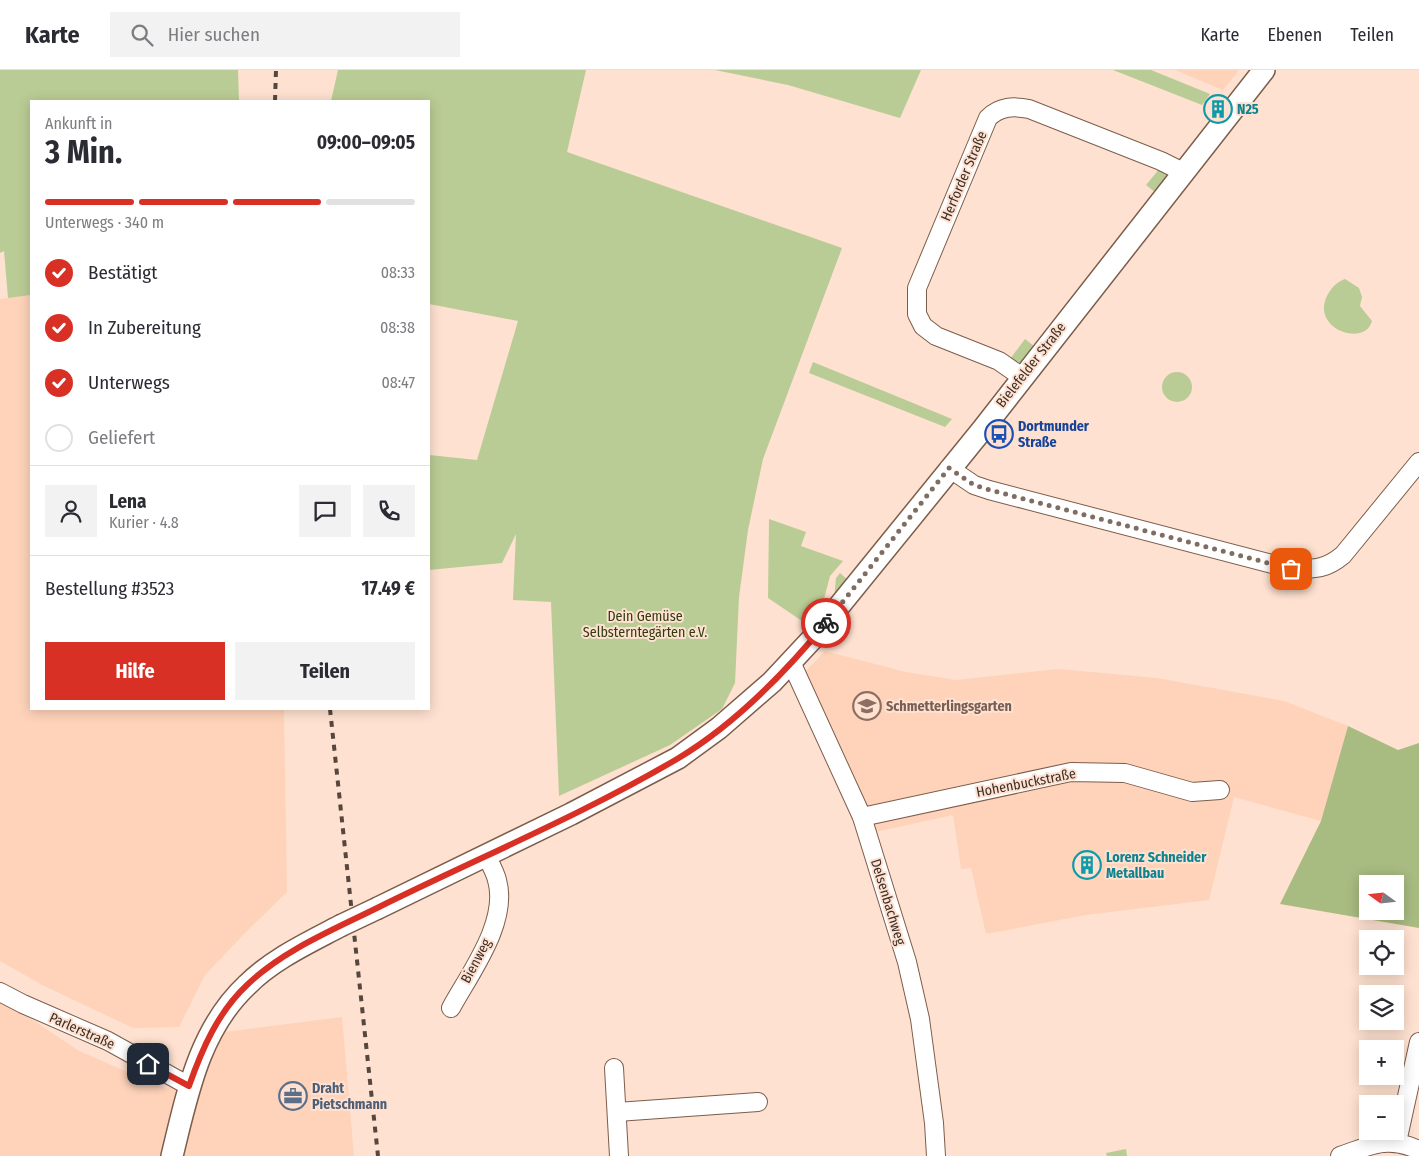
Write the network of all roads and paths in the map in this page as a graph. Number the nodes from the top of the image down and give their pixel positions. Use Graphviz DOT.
graph roads {
  1 [pos="1264,70"];
  2 [pos="1182,172"];
  3 [pos="1022,377"];
  4 [pos="1419,462"];
  5 [pos="949,468"];
  6 [pos="791,662"];
  7 [pos="1220,790"];
  8 [pos="862,817"];
  9 [pos="486,855"];
  10 [pos="0,992"];
  11 [pos="451,1008"];
  12 [pos="1419,1042"];
  13 [pos="614,1068"];
  14 [pos="189,1086"];
  15 [pos="758,1102"];
  16 [pos="617,1112"];
  17 [pos="1397,1142"];
  18 [pos="1419,1150"];
  19 [pos="172,1156"];
  20 [pos="619,1156"];
  21 [pos="936,1156"];
  22 [pos="1340,1156"];
  1 -- 2 [label="street, Bielefelder Straße"];
  2 -- 3 [label="street, Bielefelder Straße"];
  2 -- 3 [label="street, Herforder Straße"];
  3 -- 5 [label="street, Bielefelder Straße"];
  4 -- 5 [label="street"];
  5 -- 6 [label="street, Bielefelder Straße"];
  6 -- 8 [label="street, Delsenbachweg"];
  6 -- 9 [label="street, Bielefelder Straße"];
  7 -- 8 [label="street, Hohenbuckstraße"];
  8 -- 21 [label="street, Delsenbachweg"];
  9 -- 11 [label="street, Bienweg"];
  9 -- 14 [label="street, Bielefelder Straße, bridge"];
  10 -- 14 [label="street, Parlerstraße"];
  12 -- 17 [label="street"];
  13 -- 16 [label="street"];
  14 -- 19 [label="street, Bielefelder Straße"];
  15 -- 16 [label="street"];
  16 -- 20 [label="street"];
  17 -- 18 [label="street"];
  17 -- 22 [label="street"];
}
